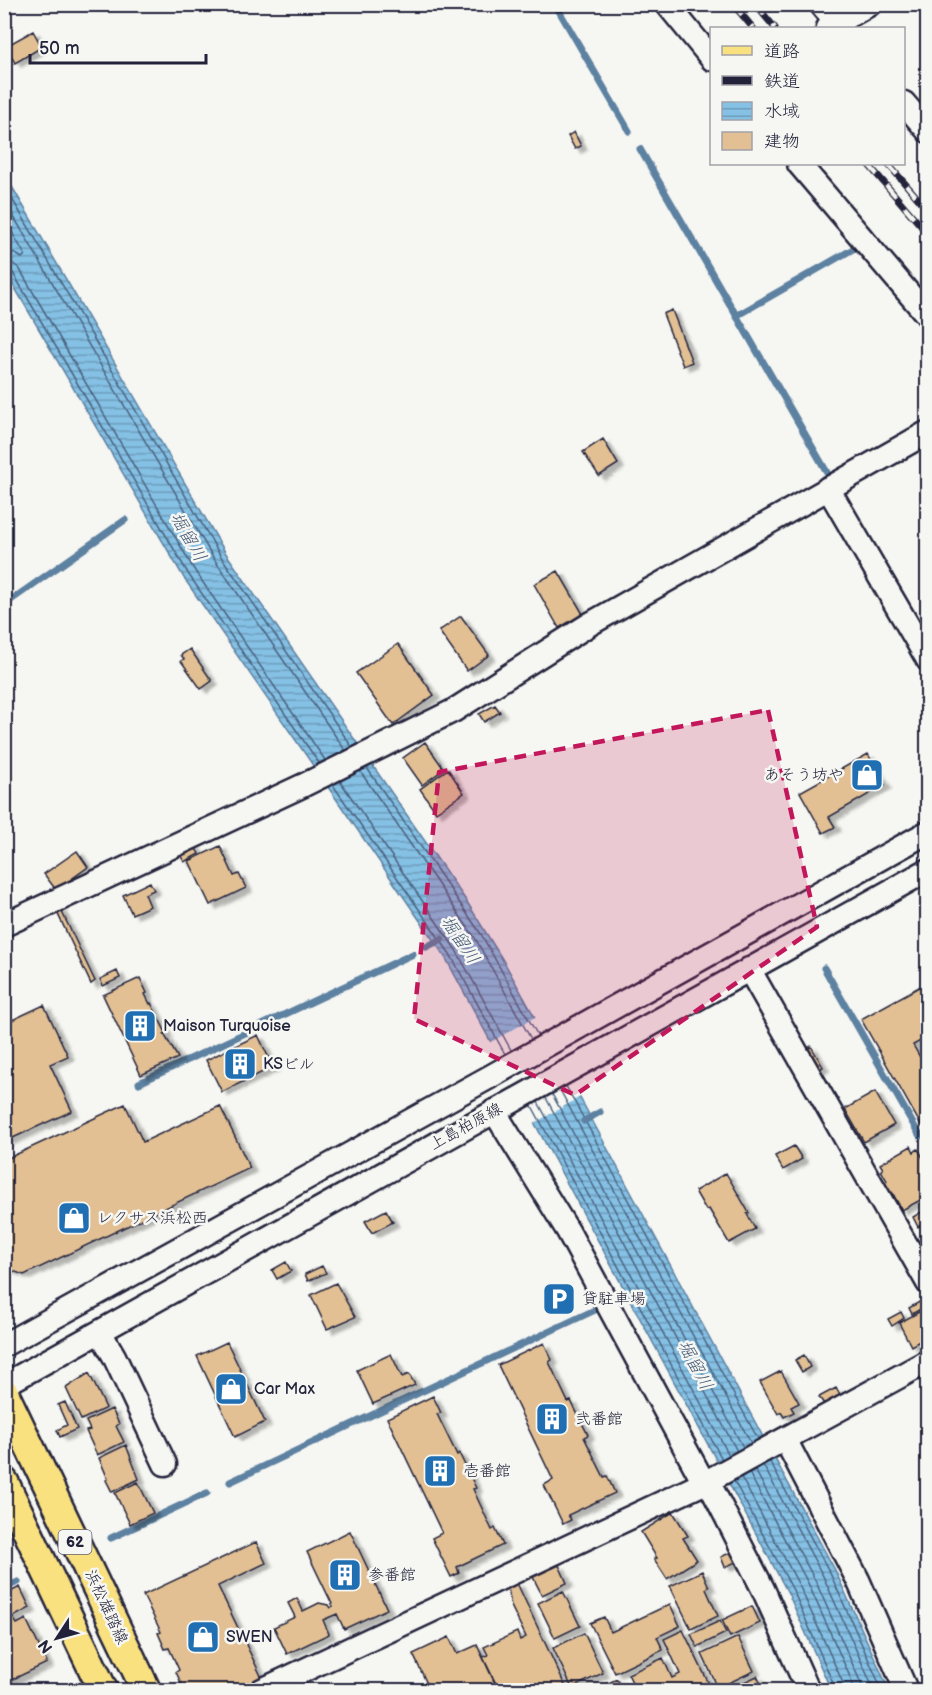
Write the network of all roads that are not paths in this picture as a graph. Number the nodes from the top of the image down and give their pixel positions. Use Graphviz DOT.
graph roads {
  1 [pos="667,4"];
  2 [pos="821,4"];
  3 [pos="870,4"];
  4 [pos="835,27"];
  5 [pos="710,58"];
  6 [pos="905,105"];
  7 [pos="927,131"];
  8 [pos="800,165"];
  9 [pos="927,316"];
  10 [pos="927,432"];
  11 [pos="828,489"];
  12 [pos="927,660"];
  13 [pos="927,832"];
  14 [pos="927,870"];
  15 [pos="4,925"];
  16 [pos="749,969"];
  17 [pos="500,1108"];
  18 [pos="927,1283"];
  19 [pos="100,1332"];
  20 [pos="4,1345"];
  21 [pos="927,1361"];
  22 [pos="4,1385"];
  23 [pos="4,1393"];
  24 [pos="782,1440"];
  25 [pos="165,1464"];
  26 [pos="708,1480"];
  27 [pos="4,1482"];
  28 [pos="103,1690"];
  29 [pos="146,1690"];
  30 [pos="262,1690"];
  31 [pos="808,1690"];
  32 [pos="906,1690"];
  1 -- 5 [label="street"];
  2 -- 4 [label="street"];
  3 -- 4 [label="street"];
  6 -- 7 [label="street"];
  8 -- 9 [label="street"];
  10 -- 11 [label="street"];
  11 -- 12 [label="street"];
  11 -- 15 [label="street"];
  13 -- 20 [label="street, 上島柏原線"];
  14 -- 16 [label="street, 上島柏原線"];
  16 -- 17 [label="street, 上島柏原線"];
  16 -- 18 [label="street"];
  17 -- 19 [label="street, 上島柏原線"];
  17 -- 26 [label="street"];
  19 -- 22 [label="street, 上島柏原線"];
  19 -- 25 [label="street"];
  21 -- 24 [label="street"];
  23 -- 29 [label="main road, 浜松雄踏線 / 62"];
  24 -- 26 [label="street"];
  24 -- 32 [label="street"];
  26 -- 30 [label="street"];
  26 -- 31 [label="street"];
  27 -- 28 [label="main road, 62"];
}
